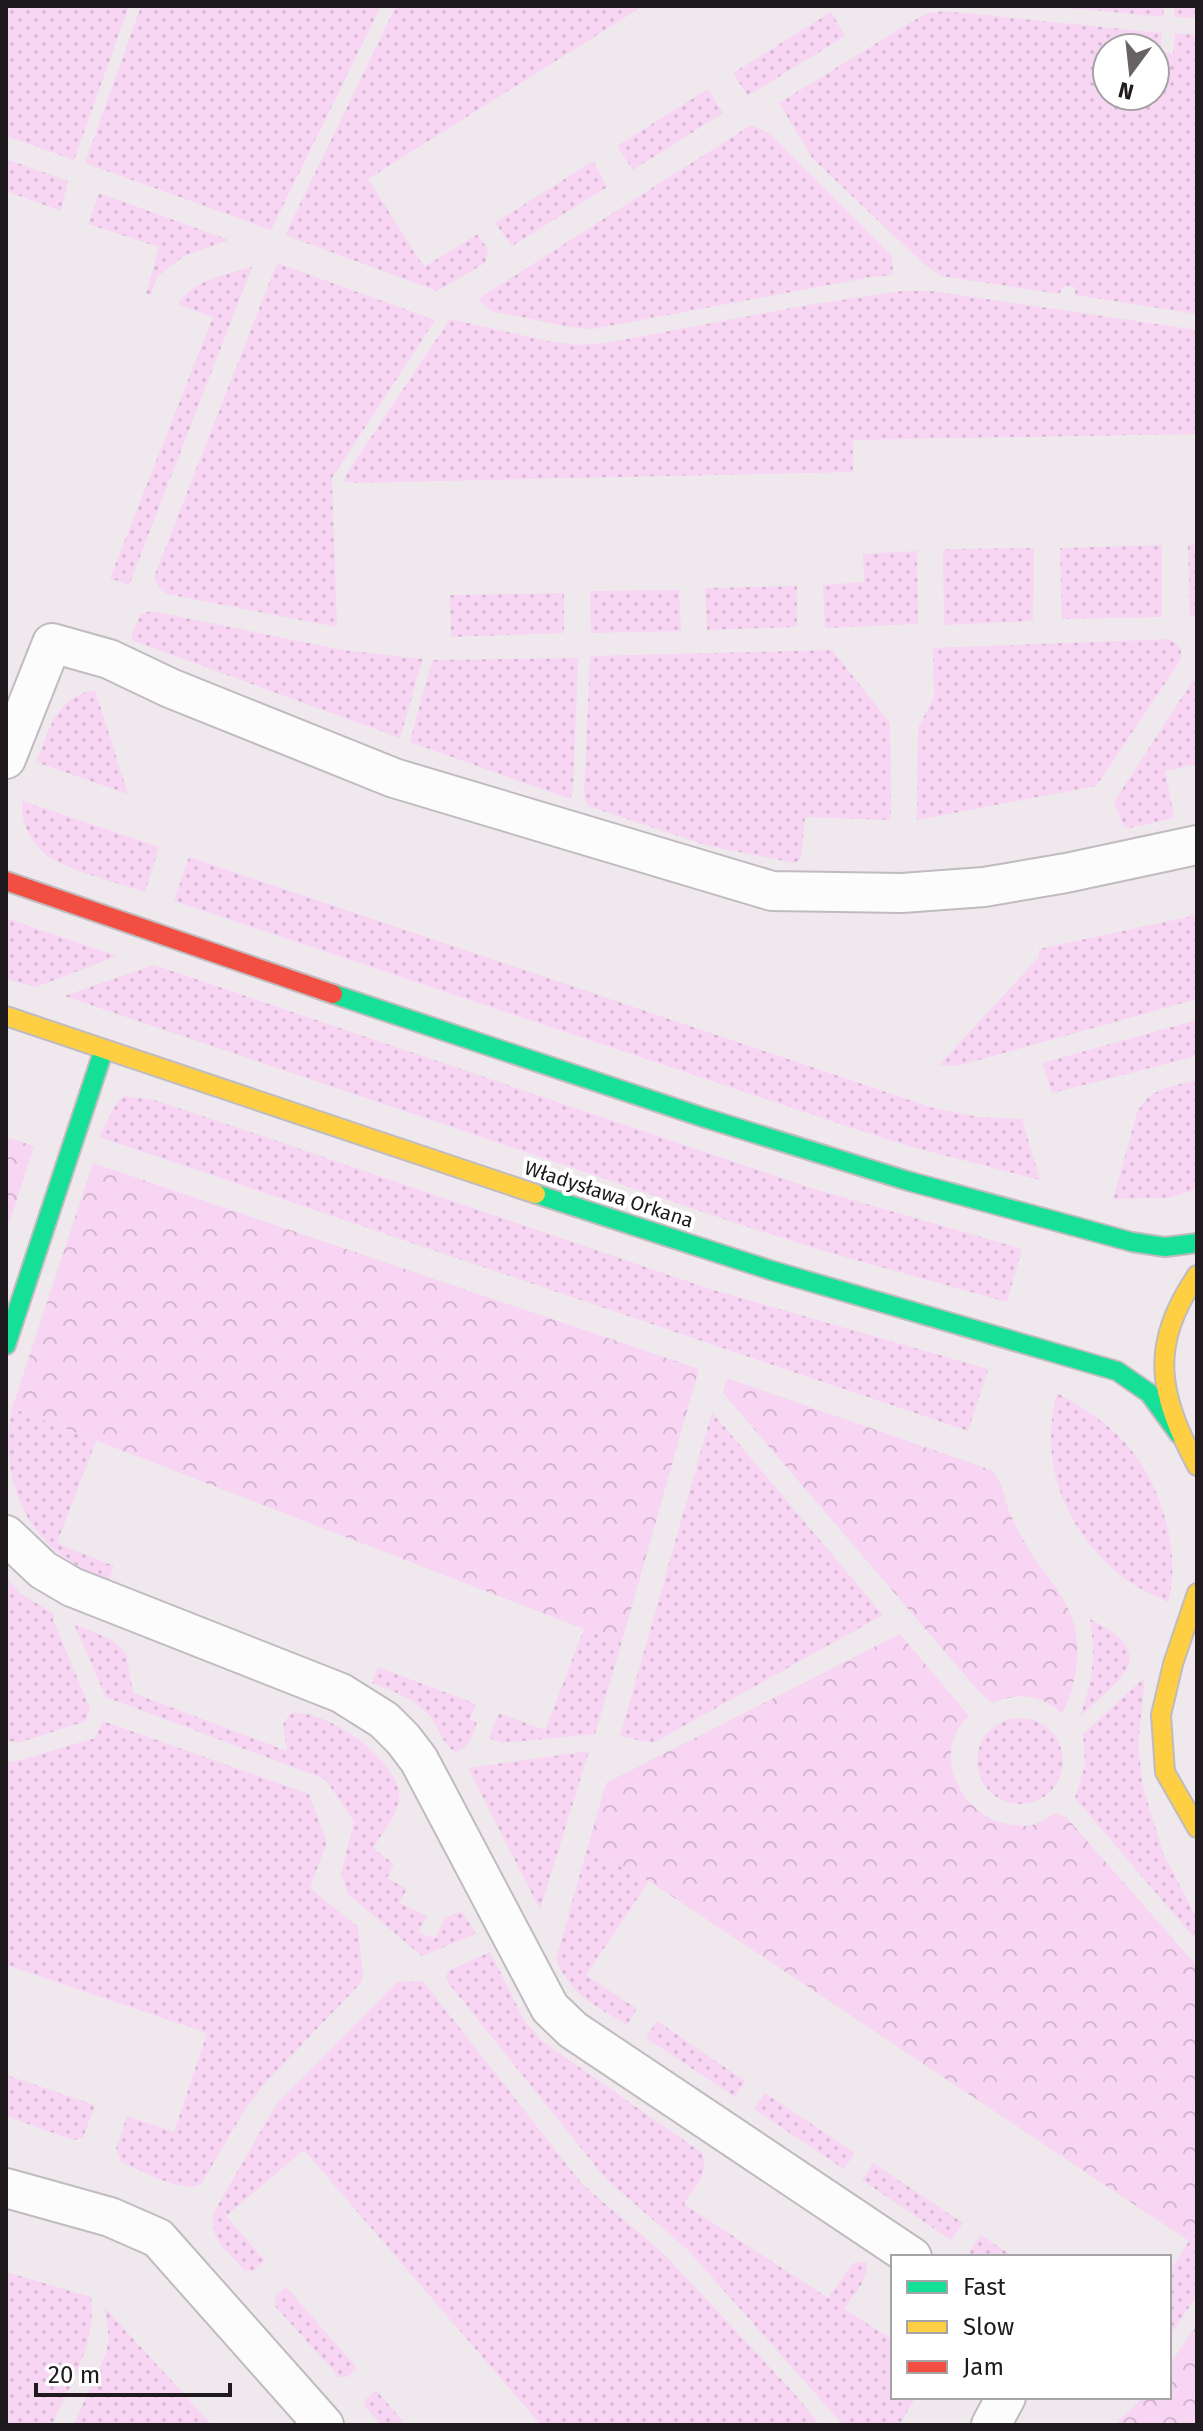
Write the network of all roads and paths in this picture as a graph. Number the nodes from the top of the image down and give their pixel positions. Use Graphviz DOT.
graph roads {
  1 [pos="6,759"];
  2 [pos="1197,845"];
  3 [pos="6,881"];
  4 [pos="6,1016"];
  5 [pos="104,1049"];
  6 [pos="1197,1243"];
  7 [pos="1197,1275"];
  8 [pos="6,1345"];
  9 [pos="1179,1434"];
  10 [pos="1197,1466"];
  11 [pos="6,1535"];
  12 [pos="1197,1593"];
  13 [pos="1196,1824"];
  14 [pos="6,2188"];
  15 [pos="909,2255"];
  16 [pos="1005,2399"];
  17 [pos="324,2425"];
  18 [pos="991,2425"];
  1 -- 2 [label="lane"];
  3 -- 6 [label="street"];
  4 -- 5 [label="street, Władysława Orkana"];
  5 -- 8 [label="street"];
  5 -- 9 [label="street, Władysława Orkana"];
  7 -- 9 [label="street"];
  9 -- 10 [label="street"];
  11 -- 15 [label="lane"];
  12 -- 13 [label="street"];
  14 -- 17 [label="lane"];
  16 -- 18 [label="lane"];
}
